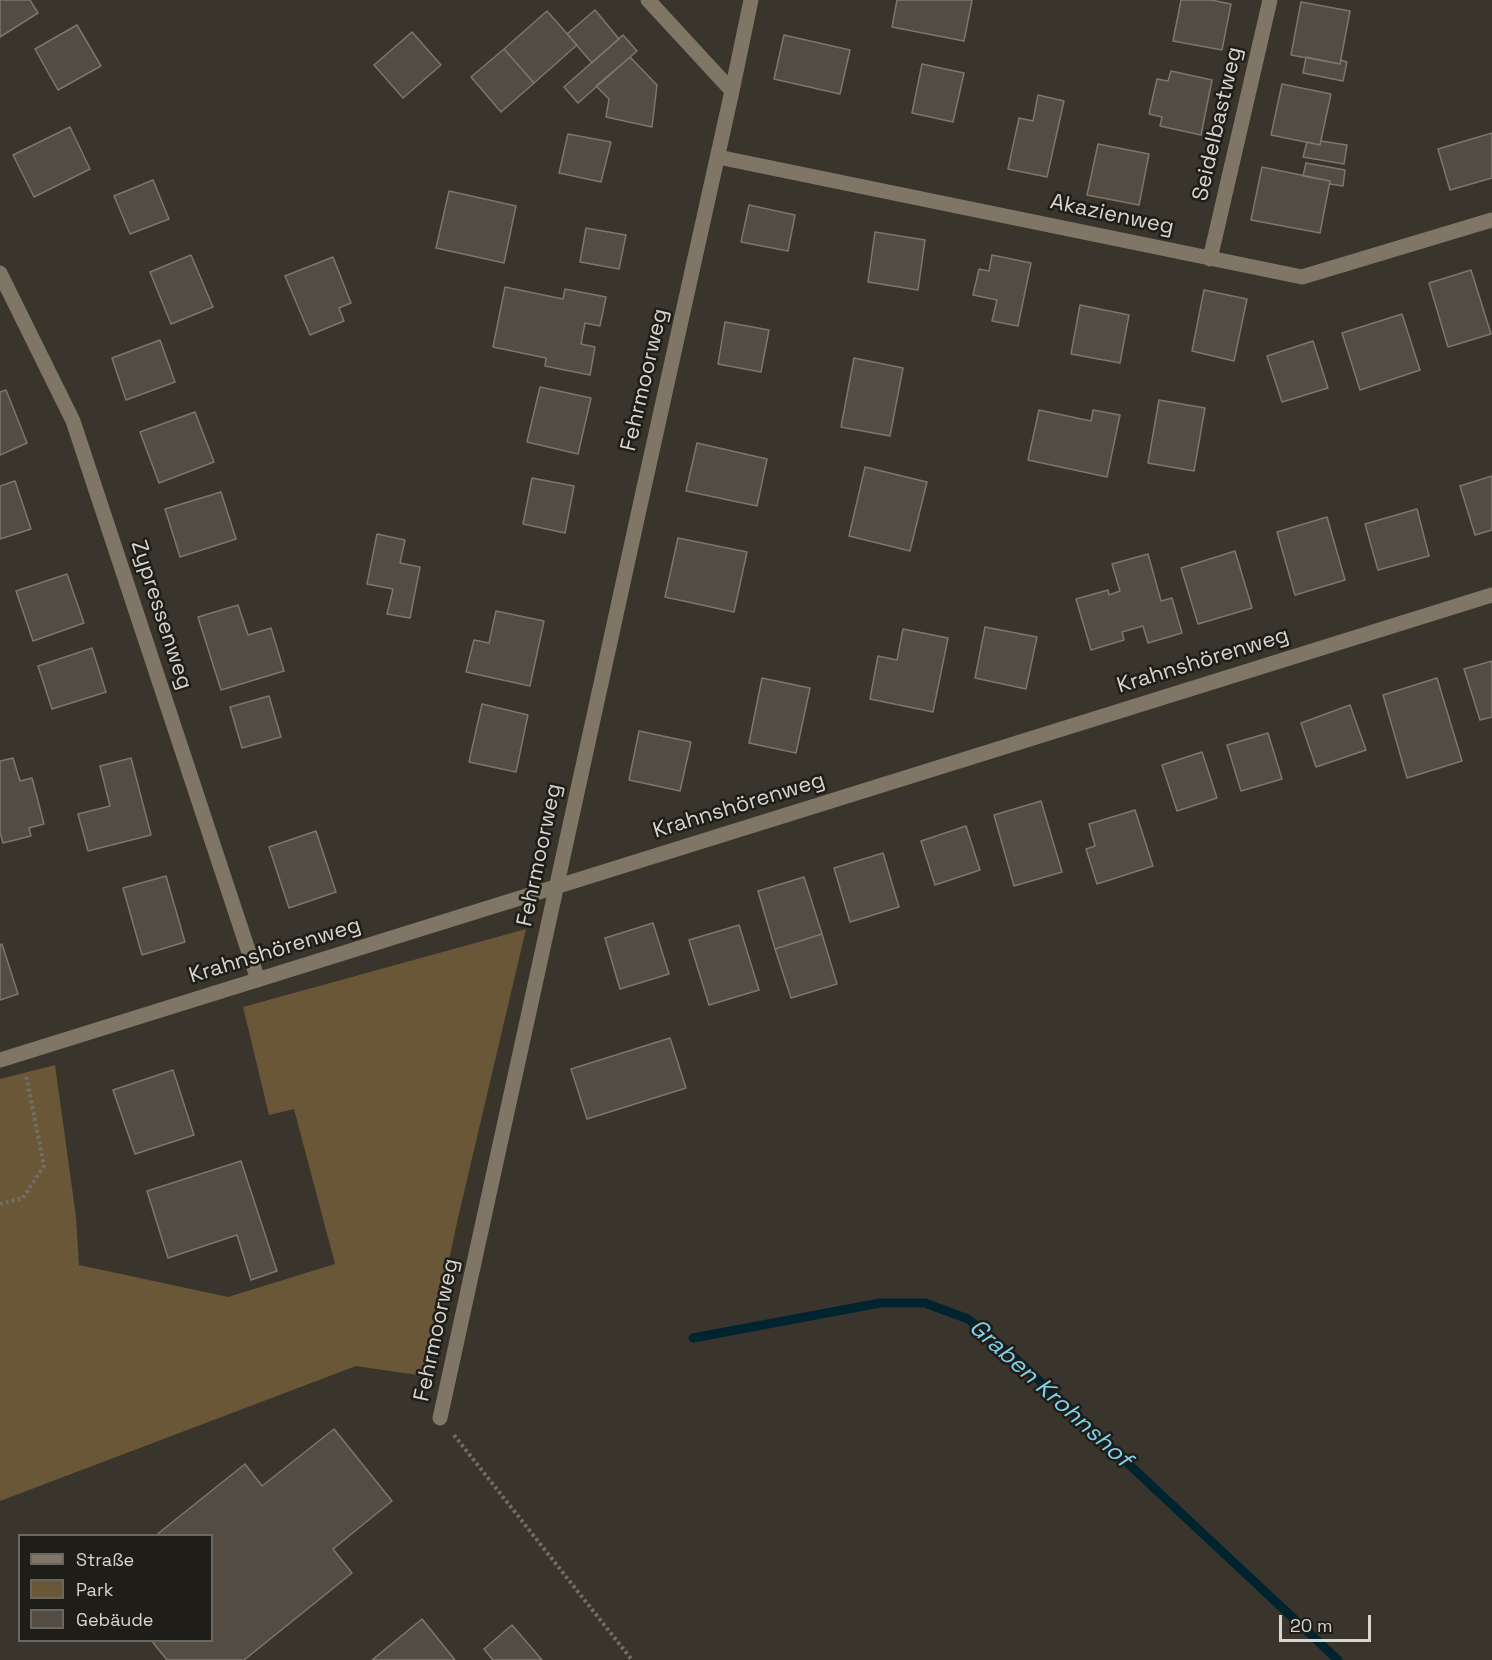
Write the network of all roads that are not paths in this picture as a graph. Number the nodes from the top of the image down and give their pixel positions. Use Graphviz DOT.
graph roads {
  1 [pos="648,0"];
  2 [pos="751,0"];
  3 [pos="1270,0"];
  4 [pos="732,91"];
  5 [pos="718,157"];
  6 [pos="1492,220"];
  7 [pos="1210,259"];
  8 [pos="0,273"];
  9 [pos="1492,595"];
  10 [pos="556,886"];
  11 [pos="258,980"];
  12 [pos="0,1060"];
  13 [pos="440,1418"];
  1 -- 4 [label="street"];
  2 -- 4 [label="street, Fehrmoorweg"];
  3 -- 7 [label="street, Seidelbastweg"];
  4 -- 5 [label="street, Fehrmoorweg"];
  5 -- 7 [label="street, Akazienweg"];
  5 -- 10 [label="street, Fehrmoorweg"];
  6 -- 7 [label="street, Akazienweg"];
  8 -- 11 [label="street, Zypressenweg"];
  9 -- 10 [label="street, Krahnshörenweg"];
  10 -- 11 [label="street, Krahnshörenweg"];
  10 -- 13 [label="street, Fehrmoorweg"];
  11 -- 12 [label="street, Krahnshörenweg"];
}
